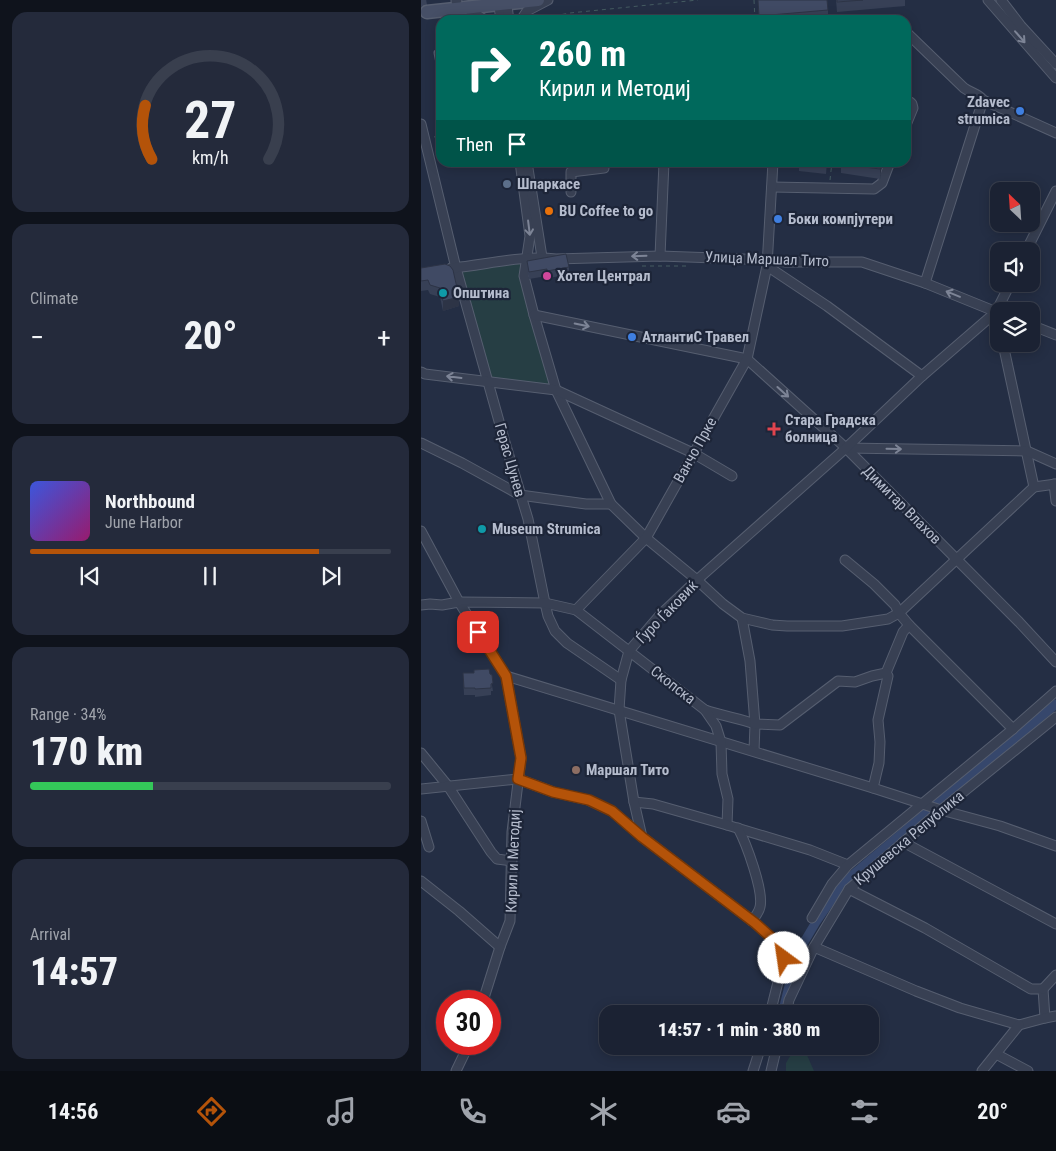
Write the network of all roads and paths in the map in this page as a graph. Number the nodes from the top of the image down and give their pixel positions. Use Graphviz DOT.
graph roads {
  1 [pos="538,0"];
  2 [pos="548,0"];
  3 [pos="698,0"];
  4 [pos="754,0"];
  5 [pos="988,0"];
  6 [pos="1001,0"];
  7 [pos="460,2"];
  8 [pos="503,2"];
  9 [pos="427,8"];
  10 [pos="478,15"];
  11 [pos="502,15"];
  12 [pos="507,15"];
  13 [pos="524,15"];
  14 [pos="561,15"];
  15 [pos="755,15"];
  16 [pos="911,37"];
  17 [pos="1056,64"];
  18 [pos="1056,78"];
  19 [pos="983,100"];
  20 [pos="421,124"];
  21 [pos="1056,132"];
  22 [pos="521,167"];
  23 [pos="528,167"];
  24 [pos="604,167"];
  25 [pos="664,167"];
  26 [pos="773,167"];
  27 [pos="831,167"];
  28 [pos="888,167"];
  29 [pos="772,187"];
  30 [pos="829,189"];
  31 [pos="1056,191"];
  32 [pos="571,192"];
  33 [pos="1030,242"];
  34 [pos="660,256"];
  35 [pos="542,257"];
  36 [pos="526,258"];
  37 [pos="768,263"];
  38 [pos="456,268"];
  39 [pos="439,270"];
  40 [pos="925,283"];
  41 [pos="990,309"];
  42 [pos="534,315"];
  43 [pos="990,318"];
  44 [pos="1040,329"];
  45 [pos="1056,335"];
  46 [pos="1005,352"];
  47 [pos="747,359"];
  48 [pos="421,372"];
  49 [pos="922,376"];
  50 [pos="487,382"];
  51 [pos="556,390"];
  52 [pos="421,443"];
  53 [pos="846,448"];
  54 [pos="1027,451"];
  55 [pos="693,453"];
  56 [pos="1056,464"];
  57 [pos="732,476"];
  58 [pos="1055,484"];
  59 [pos="1034,487"];
  60 [pos="520,495"];
  61 [pos="1056,502"];
  62 [pos="611,504"];
  63 [pos="421,531"];
  64 [pos="646,538"];
  65 [pos="956,559"];
  66 [pos="845,560"];
  67 [pos="697,580"];
  68 [pos="459,602"];
  69 [pos="545,603"];
  70 [pos="421,605"];
  71 [pos="577,610"];
  72 [pos="899,613"];
  73 [pos="742,618"];
  74 [pos="909,625"];
  75 [pos="629,651"];
  76 [pos="1056,662"];
  77 [pos="885,672"];
  78 [pos="506,676"];
  79 [pos="621,680"];
  80 [pos="1056,691"];
  81 [pos="619,710"];
  82 [pos="705,710"];
  83 [pos="1056,717"];
  84 [pos="755,724"];
  85 [pos="1013,729"];
  86 [pos="721,742"];
  87 [pos="754,751"];
  88 [pos="421,753"];
  89 [pos="518,779"];
  90 [pos="448,786"];
  91 [pos="873,788"];
  92 [pos="421,789"];
  93 [pos="634,802"];
  94 [pos="922,804"];
  95 [pos="941,810"];
  96 [pos="421,820"];
  97 [pos="727,825"];
  98 [pos="738,828"];
  99 [pos="642,837"];
  100 [pos="903,842"];
  101 [pos="1056,846"];
  102 [pos="429,847"];
  103 [pos="512,861"];
  104 [pos="848,865"];
  105 [pos="421,881"];
  106 [pos="849,889"];
  107 [pos="812,918"];
  108 [pos="752,921"];
  109 [pos="1056,924"];
  110 [pos="500,947"];
  111 [pos="813,947"];
  112 [pos="1056,975"];
  113 [pos="1043,989"];
  114 [pos="486,990"];
  115 [pos="775,997"];
  116 [pos="789,1000"];
  117 [pos="773,1005"];
  118 [pos="788,1005"];
  119 [pos="1056,1016"];
  120 [pos="1045,1018"];
  121 [pos="1019,1026"];
  122 [pos="996,1054"];
  123 [pos="464,1055"];
  124 [pos="758,1055"];
  125 [pos="775,1055"];
  126 [pos="456,1071"];
  127 [pos="753,1071"];
  128 [pos="771,1071"];
  129 [pos="982,1071"];
  130 [pos="1028,1071"];
  1 -- 8 [label="main road"];
  2 -- 13 [label="street"];
  3 -- 14 [label="path"];
  4 -- 15 [label="path"];
  5 -- 18 [label="street, one-way"];
  6 -- 17 [label="street"];
  7 -- 8 [label="main road"];
  7 -- 9 [label="main road"];
  7 -- 10 [label="street"];
  8 -- 11 [label="street"];
  8 -- 12 [label="street"];
  16 -- 19 [label="street"];
  19 -- 21 [label="street"];
  19 -- 40 [label="street"];
  20 -- 38 [label="street, Герас Цунев"];
  22 -- 36 [label="street, one-way"];
  23 -- 35 [label="street"];
  24 -- 32 [label="street"];
  25 -- 34 [label="street"];
  26 -- 29 [label="street, Ванчо Прке"];
  27 -- 30 [label="path"];
  28 -- 30 [label="street"];
  29 -- 30 [label="street"];
  29 -- 37 [label="street, Ванчо Прке"];
  31 -- 33 [label="street"];
  34 -- 35 [label="street, Улица Маршал Тито, one-way"];
  34 -- 37 [label="street, Улица Маршал Тито"];
  35 -- 36 [label="street, Улица Маршал Тито"];
  36 -- 38 [label="street, Улица Маршал Тито"];
  36 -- 42 [label="street"];
  37 -- 40 [label="street, Улица Маршал Тито"];
  37 -- 47 [label="street, Ванчо Прке"];
  37 -- 49 [label="street"];
  38 -- 39 [label="street, Улица Маршал Тито"];
  38 -- 50 [label="street, Герас Цунев"];
  41 -- 40 [label="street, Улица Маршал Тито, one-way"];
  42 -- 47 [label="street, one-way"];
  42 -- 51 [label="street"];
  43 -- 49 [label="street, Ѓуро Ѓаковиќ"];
  44 -- 45 [label="street"];
  46 -- 54 [label="street"];
  47 -- 53 [label="street, Димитар Влахов, one-way"];
  47 -- 55 [label="street, Ванчо Прке"];
  50 -- 48 [label="street, one-way"];
  49 -- 53 [label="street, Ѓуро Ѓаковиќ"];
  50 -- 51 [label="street"];
  50 -- 60 [label="street, Герас Цунев"];
  51 -- 55 [label="street"];
  51 -- 62 [label="street"];
  52 -- 60 [label="street"];
  53 -- 54 [label="street, one-way"];
  53 -- 65 [label="street, Димитар Влахов"];
  53 -- 67 [label="street, Ѓуро Ѓаковиќ"];
  54 -- 56 [label="street"];
  54 -- 59 [label="street"];
  55 -- 57 [label="street"];
  55 -- 64 [label="street, Ванчо Прке"];
  58 -- 59 [label="street"];
  58 -- 61 [label="street"];
  59 -- 65 [label="street"];
  60 -- 62 [label="street"];
  60 -- 69 [label="street, Герас Цунев"];
  62 -- 64 [label="street"];
  63 -- 68 [label="street, Кирил и Методиј"];
  64 -- 67 [label="street"];
  64 -- 71 [label="street, Ванчо Прке"];
  65 -- 72 [label="street"];
  65 -- 76 [label="street, Димитар Влахов"];
  66 -- 72 [label="street"];
  67 -- 73 [label="street"];
  67 -- 75 [label="street, Ѓуро Ѓаковиќ"];
  68 -- 69 [label="street, Скопска"];
  68 -- 70 [label="street, Скопска"];
  68 -- 78 [label="street, Кирил и Методиј"];
  69 -- 71 [label="street, Скопска"];
  69 -- 79 [label="street, Герас Цунев"];
  71 -- 75 [label="street, Скопска"];
  72 -- 73 [label="street"];
  72 -- 74 [label="street"];
  73 -- 84 [label="street"];
  74 -- 77 [label="street"];
  74 -- 85 [label="street"];
  75 -- 79 [label="street, Ѓуро Ѓаковиќ"];
  75 -- 82 [label="street, Скопска"];
  77 -- 84 [label="street, Скопска"];
  77 -- 91 [label="street"];
  78 -- 81 [label="street"];
  78 -- 89 [label="street, Кирил и Методиј"];
  79 -- 81 [label="street, Ѓуро Ѓаковиќ"];
  80 -- 85 [label="street"];
  81 -- 86 [label="street"];
  81 -- 93 [label="street, Ѓуро Ѓаковиќ"];
  82 -- 84 [label="street, Скопска"];
  82 -- 86 [label="street"];
  83 -- 95 [label="street, Крушевска Република"];
  84 -- 87 [label="street"];
  85 -- 94 [label="street"];
  86 -- 87 [label="street"];
  86 -- 97 [label="street"];
  87 -- 91 [label="street"];
  88 -- 90 [label="street"];
  89 -- 90 [label="street"];
  89 -- 99 [label="street"];
  89 -- 103 [label="street, Кирил и Методиј"];
  90 -- 92 [label="street"];
  90 -- 103 [label="street"];
  91 -- 94 [label="street"];
  93 -- 97 [label="street"];
  93 -- 99 [label="street, Ѓуро Ѓаковиќ"];
  94 -- 95 [label="street"];
  94 -- 104 [label="street"];
  95 -- 100 [label="street, Крушевска Република"];
  95 -- 101 [label="street"];
  96 -- 102 [label="street"];
  97 -- 98 [label="street"];
  98 -- 104 [label="street"];
  98 -- 108 [label="street"];
  99 -- 108 [label="street"];
  100 -- 106 [label="street, Крушевска Република"];
  100 -- 109 [label="street"];
  103 -- 110 [label="street, Кирил и Методиј"];
  104 -- 107 [label="street"];
  105 -- 110 [label="street"];
  106 -- 111 [label="street, Крушевска Република"];
  106 -- 113 [label="street"];
  108 -- 115 [label="street"];
  110 -- 114 [label="street, Кирил и Методиј"];
  111 -- 116 [label="street, Крушевска Република"];
  111 -- 121 [label="street"];
  112 -- 113 [label="street"];
  113 -- 120 [label="street"];
  115 -- 116 [label="street"];
  115 -- 117 [label="street"];
  116 -- 118 [label="street, Крушевска Република"];
  119 -- 120 [label="street"];
  120 -- 121 [label="street"];
  121 -- 122 [label="street"];
  122 -- 129 [label="street"];
  122 -- 130 [label="street"];
  123 -- 126 [label="street"];
  124 -- 127 [label="street"];
  125 -- 128 [label="street"];
}
